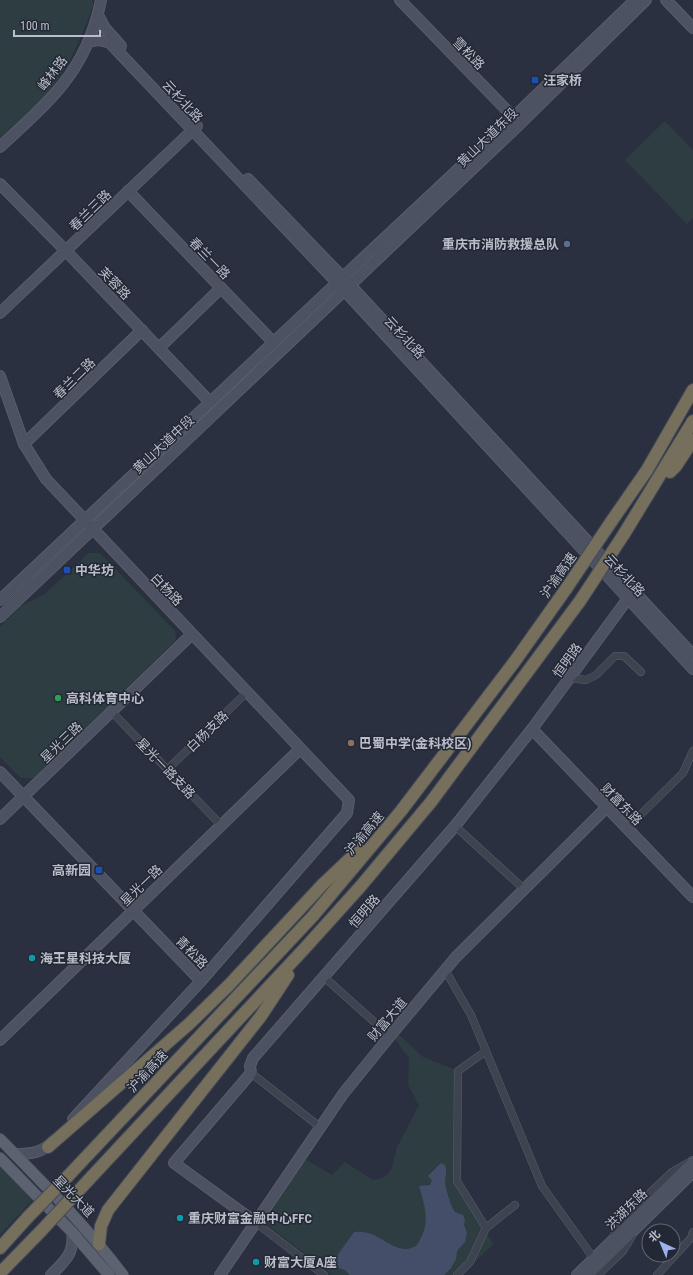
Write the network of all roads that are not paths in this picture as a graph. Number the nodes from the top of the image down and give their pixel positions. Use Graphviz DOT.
graph roads {
  1 [pos="101,0"];
  2 [pos="400,0"];
  3 [pos="635,0"];
  4 [pos="646,0"];
  5 [pos="666,0"];
  6 [pos="98,15"];
  7 [pos="693,28"];
  8 [pos="88,42"];
  9 [pos="517,121"];
  10 [pos="194,128"];
  11 [pos="0,147"];
  12 [pos="0,184"];
  13 [pos="128,191"];
  14 [pos="66,251"];
  15 [pos="340,280"];
  16 [pos="347,287"];
  17 [pos="221,288"];
  18 [pos="0,313"];
  19 [pos="142,330"];
  20 [pos="274,343"];
  21 [pos="159,348"];
  22 [pos="0,376"];
  23 [pos="693,390"];
  24 [pos="210,402"];
  25 [pos="693,421"];
  26 [pos="693,440"];
  27 [pos="24,444"];
  28 [pos="649,496"];
  29 [pos="84,521"];
  30 [pos="92,529"];
  31 [pos="631,594"];
  32 [pos="0,600"];
  33 [pos="0,617"];
  34 [pos="192,634"];
  35 [pos="693,655"];
  36 [pos="693,669"];
  37 [pos="641,672"];
  38 [pos="570,678"];
  39 [pos="247,692"];
  40 [pos="111,711"];
  41 [pos="532,729"];
  42 [pos="300,749"];
  43 [pos="693,751"];
  44 [pos="168,769"];
  45 [pos="0,772"];
  46 [pos="23,796"];
  47 [pos="607,807"];
  48 [pos="401,811"];
  49 [pos="0,819"];
  50 [pos="222,825"];
  51 [pos="455,826"];
  52 [pos="627,828"];
  53 [pos="524,889"];
  54 [pos="693,897"];
  55 [pos="134,910"];
  56 [pos="305,948"];
  57 [pos="445,970"];
  58 [pos="324,977"];
  59 [pos="201,981"];
  60 [pos="390,1036"];
  61 [pos="0,1040"];
  62 [pos="486,1051"];
  63 [pos="251,1073"];
  64 [pos="320,1127"];
  65 [pos="0,1139"];
  66 [pos="48,1146"];
  67 [pos="15,1154"];
  68 [pos="0,1158"];
  69 [pos="693,1161"];
  70 [pos="691,1176"];
  71 [pos="515,1205"];
  72 [pos="255,1222"];
  73 [pos="638,1226"];
  74 [pos="486,1228"];
  75 [pos="72,1232"];
  76 [pos="692,1237"];
  77 [pos="99,1244"];
  78 [pos="0,1248"];
  79 [pos="594,1259"];
  80 [pos="0,1273"];
  81 [pos="51,1275"];
  82 [pos="109,1275"];
  83 [pos="124,1275"];
  84 [pos="220,1275"];
  85 [pos="324,1275"];
  86 [pos="457,1275"];
  87 [pos="577,1275"];
  88 [pos="588,1275"];
  89 [pos="598,1275"];
  90 [pos="657,1275"];
  1 -- 6 [label="street, 峰林路"];
  2 -- 9 [label="street, 雪松路"];
  3 -- 9 [label="street, 黄山大道东段"];
  4 -- 9 [label="street, 黄山大道东段"];
  5 -- 7 [label="street"];
  6 -- 8 [label="street, 峰林路"];
  6 -- 10 [label="street, 云杉北路"];
  8 -- 10 [label="street, 云杉北路"];
  8 -- 11 [label="street, 峰林路"];
  9 -- 15 [label="street, 黄山大道东段"];
  9 -- 16 [label="street, 黄山大道东段"];
  10 -- 13 [label="street, 春兰三路"];
  10 -- 15 [label="street, 云杉北路"];
  12 -- 14 [label="street, 芙蓉路"];
  13 -- 14 [label="street, 春兰三路"];
  13 -- 17 [label="street, 春兰一路"];
  14 -- 18 [label="street, 春兰三路"];
  14 -- 19 [label="street, 芙蓉路"];
  15 -- 16 [label="street, 云杉北路"];
  15 -- 20 [label="street, 黄山大道中段"];
  16 -- 30 [label="street, 黄山大道中段"];
  16 -- 31 [label="street, 云杉北路"];
  17 -- 20 [label="street, 春兰一路"];
  17 -- 21 [label="street"];
  19 -- 21 [label="street, 芙蓉路"];
  19 -- 27 [label="street, 春兰二路"];
  20 -- 24 [label="street, 黄山大道中段"];
  21 -- 24 [label="street, 芙蓉路"];
  22 -- 27 [label="street, 白杨路"];
  23 -- 48 [label="highway, 沪渝高速, bridge"];
  24 -- 29 [label="street, 黄山大道中段"];
  25 -- 28 [label="highway"];
  26 -- 28 [label="highway"];
  27 -- 29 [label="street, 白杨路"];
  28 -- 56 [label="highway, bridge"];
  29 -- 30 [label="street, 白杨路"];
  29 -- 32 [label="street, 黄山大道中段"];
  30 -- 33 [label="street, 黄山大道中段"];
  30 -- 34 [label="street, 白杨路"];
  31 -- 35 [label="street, 云杉北路"];
  31 -- 36 [label="street, 云杉北路"];
  31 -- 38 [label="street, 恒明路"];
  34 -- 39 [label="street, 白杨路"];
  34 -- 40 [label="street, 星光三路"];
  37 -- 38 [label="street"];
  38 -- 41 [label="street, 恒明路"];
  39 -- 42 [label="street, 白杨路"];
  39 -- 44 [label="street, 白杨支路"];
  40 -- 44 [label="street, 星光一路支路"];
  40 -- 46 [label="street, 星光三路"];
  41 -- 47 [label="street, 财富东路"];
  41 -- 51 [label="street, 恒明路"];
  42 -- 50 [label="street, 星光一路"];
  42 -- 59 [label="street, 白杨路"];
  43 -- 52 [label="street"];
  44 -- 50 [label="street, 星光一路支路"];
  45 -- 46 [label="street, 青松路"];
  46 -- 49 [label="street, 星光三路"];
  46 -- 55 [label="street, 青松路"];
  47 -- 52 [label="street, 财富东路"];
  47 -- 53 [label="street, 财富大道"];
  48 -- 66 [label="highway"];
  48 -- 78 [label="highway, 沪渝高速, bridge"];
  50 -- 55 [label="street, 星光一路"];
  51 -- 53 [label="street"];
  51 -- 58 [label="street, 恒明路"];
  52 -- 54 [label="street, 财富东路"];
  53 -- 57 [label="street, 财富大道"];
  55 -- 59 [label="street, 青松路"];
  55 -- 61 [label="street, 星光一路"];
  56 -- 77 [label="highway"];
  56 -- 80 [label="highway, bridge"];
  57 -- 60 [label="street, 财富大道"];
  57 -- 62 [label="street"];
  58 -- 60 [label="street"];
  58 -- 63 [label="street, 恒明路"];
  59 -- 66 [label="street, 青松路"];
  60 -- 64 [label="street, 财富大道"];
  62 -- 74 [label="street"];
  62 -- 79 [label="street"];
  63 -- 64 [label="street"];
  63 -- 72 [label="street, 恒明路"];
  64 -- 72 [label="street, 财富大道"];
  65 -- 67 [label="main road, 星光大道"];
  66 -- 67 [label="street, 青松路"];
  67 -- 77 [label="main road, 星光大道"];
  68 -- 75 [label="main road, 星光大道"];
  69 -- 79 [label="street, 洪湖东路"];
  70 -- 73 [label="street, 洪湖东路"];
  71 -- 74 [label="street"];
  72 -- 84 [label="street, 财富大道"];
  72 -- 85 [label="street"];
  73 -- 88 [label="street, 洪湖东路"];
  73 -- 89 [label="street"];
  74 -- 86 [label="street"];
  75 -- 81 [label="street"];
  75 -- 82 [label="main road, 星光大道"];
  76 -- 90 [label="street"];
  77 -- 83 [label="main road, 星光大道"];
  79 -- 87 [label="street, 洪湖东路"];
}
